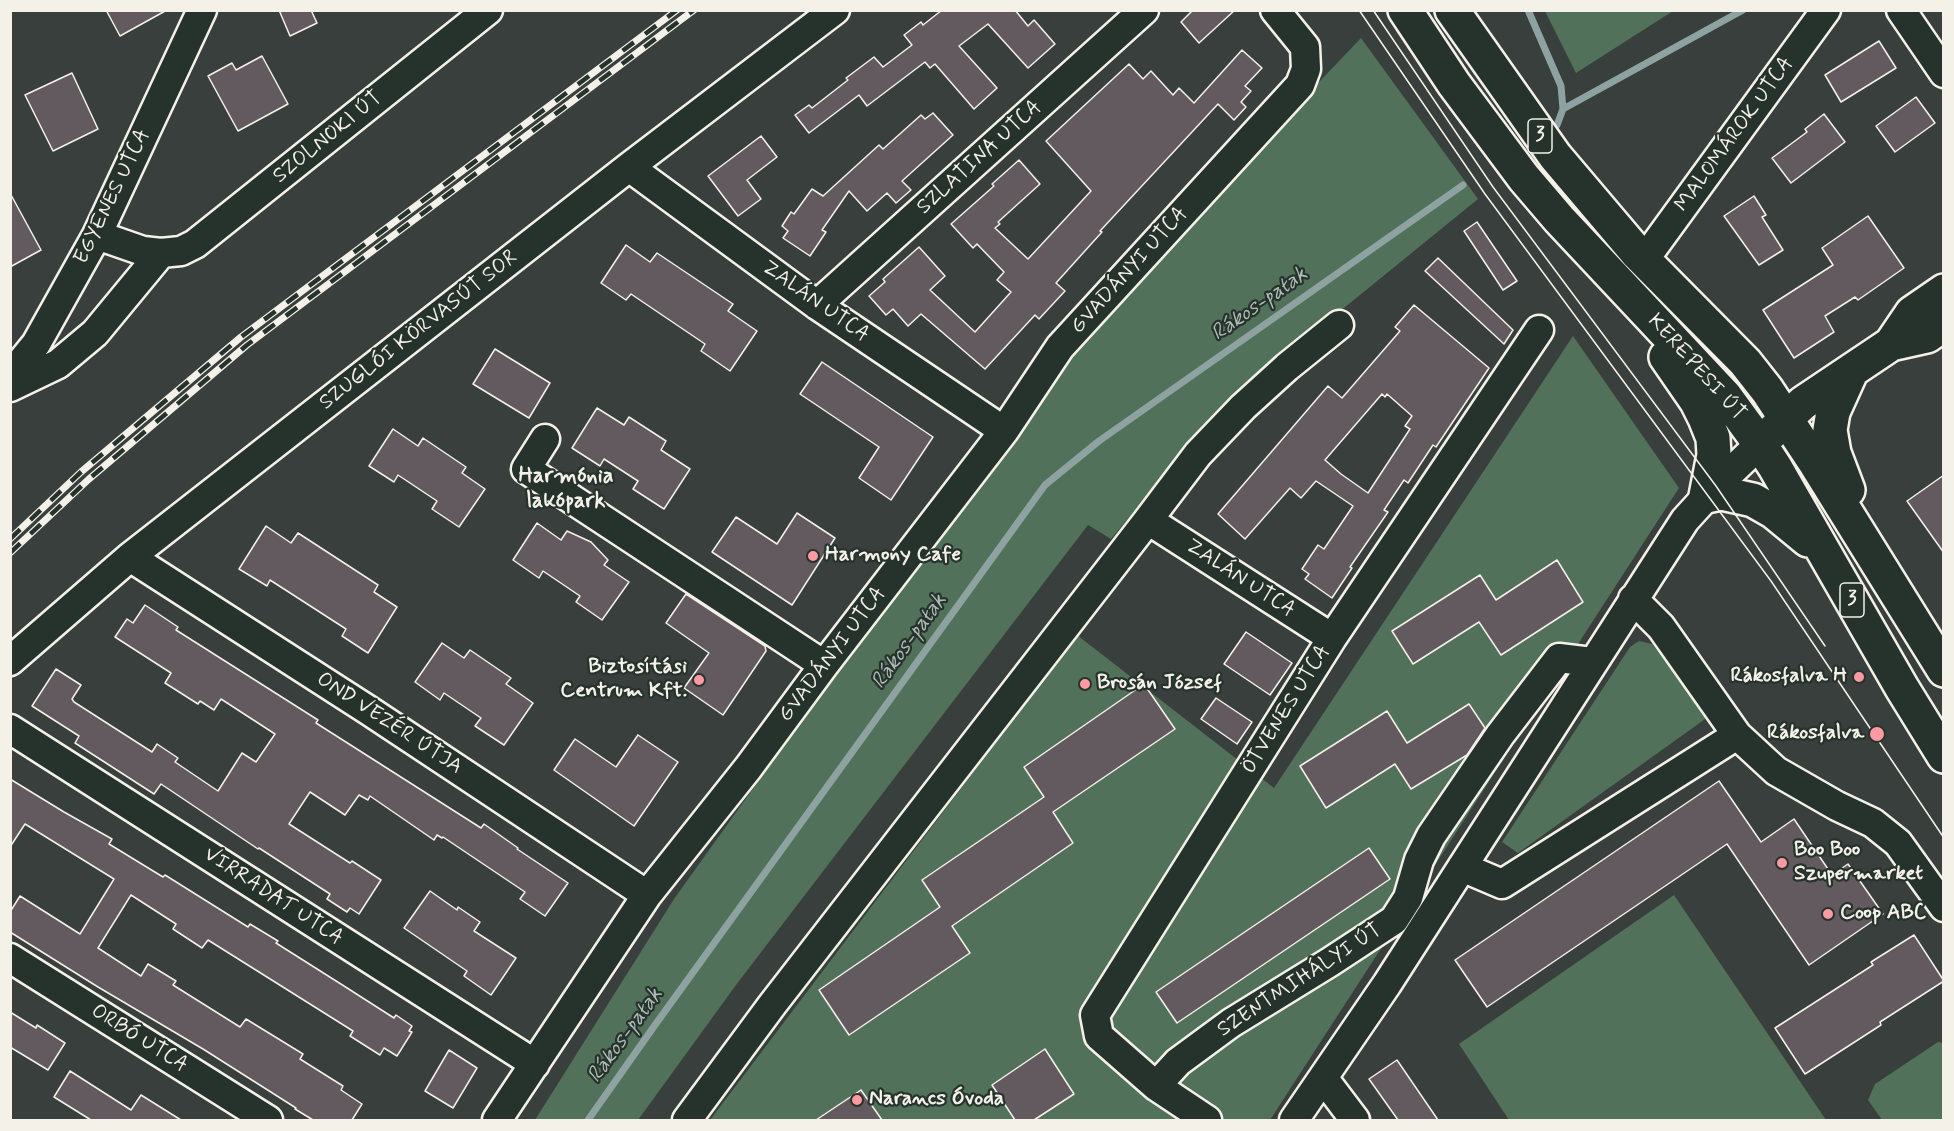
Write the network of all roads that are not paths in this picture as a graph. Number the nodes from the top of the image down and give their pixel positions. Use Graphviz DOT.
graph roads {
  1 [pos="202,10"];
  2 [pos="488,10"];
  3 [pos="835,10"];
  4 [pos="1144,10"];
  5 [pos="1275,10"];
  6 [pos="1406,10"];
  7 [pos="1452,10"];
  8 [pos="1826,10"];
  9 [pos="1901,10"];
  10 [pos="1944,73"];
  11 [pos="629,167"];
  12 [pos="97,235"];
  13 [pos="161,253"];
  14 [pos="1644,260"];
  15 [pos="1605,269"];
  16 [pos="1944,291"];
  17 [pos="817,305"];
  18 [pos="1944,324"];
  19 [pos="1339,325"];
  20 [pos="1539,330"];
  21 [pos="1891,344"];
  22 [pos="1852,370"];
  23 [pos="10,376"];
  24 [pos="10,387"];
  25 [pos="1786,419"];
  26 [pos="1004,431"];
  27 [pos="545,439"];
  28 [pos="1760,444"];
  29 [pos="1706,496"];
  30 [pos="1148,520"];
  31 [pos="130,557"];
  32 [pos="1874,559"];
  33 [pos="1832,565"];
  34 [pos="1633,599"];
  35 [pos="1332,638"];
  36 [pos="10,661"];
  37 [pos="1592,662"];
  38 [pos="824,665"];
  39 [pos="1944,670"];
  40 [pos="10,729"];
  41 [pos="1737,735"];
  42 [pos="1944,756"];
  43 [pos="1462,867"];
  44 [pos="647,895"];
  45 [pos="1944,907"];
  46 [pos="10,958"];
  47 [pos="535,1064"];
  48 [pos="1324,1079"];
  49 [pos="1156,1086"];
  50 [pos="268,1120"];
  51 [pos="497,1120"];
  52 [pos="687,1120"];
  53 [pos="1207,1120"];
  54 [pos="1294,1120"];
  55 [pos="1355,1120"];
  1 -- 12 [label="street, EGYENES UTCA"];
  2 -- 13 [label="street, SZOLNOKI ÚT"];
  3 -- 11 [label="street, SZUGLÓI KÖRVASÚT SOR"];
  4 -- 17 [label="street, SZLATINA UTCA"];
  5 -- 26 [label="street, GVADÁNYI UTCA"];
  6 -- 15 [label="main road, KEREPESI ÚT / 3"];
  7 -- 14 [label="main road, KEREPESI ÚT / 3"];
  8 -- 14 [label="street, MALOMÁROK UTCA"];
  9 -- 10 [label="street"];
  11 -- 17 [label="street, ZALÁN UTCA"];
  11 -- 31 [label="street, SZUGLÓI KÖRVASÚT SOR"];
  12 -- 13 [label="street, SZOLNOKI ÚT"];
  12 -- 23 [label="street, EGYENES UTCA"];
  13 -- 24 [label="street"];
  14 -- 25 [label="main road, KEREPESI ÚT / 3"];
  15 -- 28 [label="main road, KEREPESI ÚT / 3"];
  15 -- 29 [label="main road"];
  16 -- 21 [label="main road"];
  17 -- 26 [label="street, ZALÁN UTCA"];
  18 -- 21 [label="main road"];
  19 -- 30 [label="street"];
  20 -- 35 [label="street, ÖTVENES UTCA"];
  21 -- 22 [label="main road"];
  22 -- 25 [label="main road"];
  22 -- 32 [label="main road"];
  25 -- 28 [label="main road"];
  25 -- 32 [label="main road, KEREPESI ÚT / 3"];
  26 -- 38 [label="street, GVADÁNYI UTCA"];
  27 -- 38 [label="street"];
  28 -- 29 [label="street, SZENTMIHÁLYI ÚT"];
  28 -- 33 [label="main road, KEREPESI ÚT / 3"];
  29 -- 33 [label="main road"];
  29 -- 34 [label="street, SZENTMIHÁLYI ÚT"];
  30 -- 35 [label="street, ZALÁN UTCA"];
  30 -- 52 [label="street"];
  31 -- 36 [label="street, SZUGLÓI KÖRVASÚT SOR"];
  31 -- 44 [label="street, OND VEZÉR ÚTJA"];
  32 -- 39 [label="main road, KEREPESI ÚT / 3"];
  33 -- 42 [label="main road, KEREPESI ÚT / 3"];
  34 -- 37 [label="street, SZENTMIHÁLYI ÚT"];
  34 -- 41 [label="street"];
  35 -- 49 [label="street, ÖTVENES UTCA"];
  37 -- 43 [label="street, SZENTMIHÁLYI ÚT"];
  37 -- 49 [label="street, SZENTMIHÁLYI ÚT"];
  38 -- 44 [label="street, GVADÁNYI UTCA"];
  40 -- 47 [label="street, VIRRADAT UTCA"];
  41 -- 43 [label="street"];
  41 -- 45 [label="street"];
  43 -- 48 [label="street, SZENTMIHÁLYI ÚT"];
  44 -- 47 [label="street, GVADÁNYI UTCA"];
  46 -- 50 [label="street, ORBÓ UTCA"];
  47 -- 51 [label="street, GVADÁNYI UTCA"];
  48 -- 54 [label="street, SZENTMIHÁLYI ÚT"];
  48 -- 55 [label="street"];
  49 -- 53 [label="street"];
}
